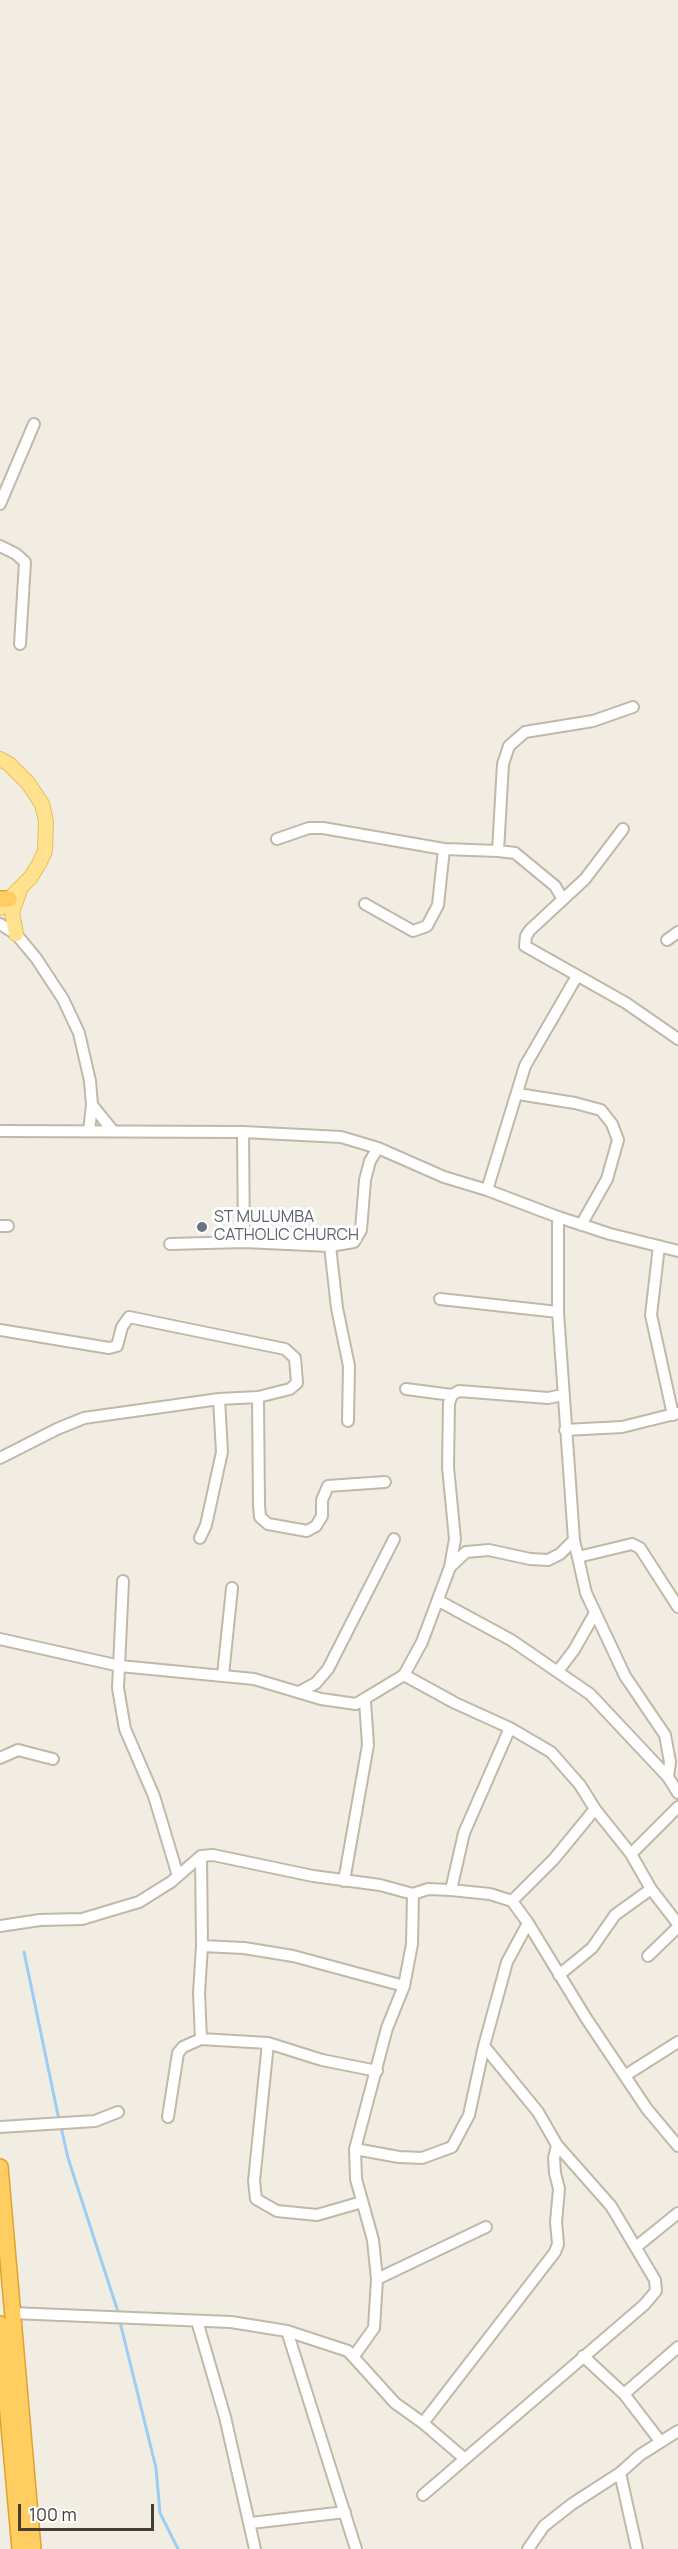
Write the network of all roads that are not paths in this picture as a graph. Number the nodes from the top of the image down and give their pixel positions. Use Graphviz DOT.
graph roads {
  1 [pos="34,424"];
  2 [pos="0,504"];
  3 [pos="0,546"];
  4 [pos="20,644"];
  5 [pos="633,706"];
  6 [pos="0,759"];
  7 [pos="623,829"];
  8 [pos="277,839"];
  9 [pos="444,849"];
  10 [pos="498,850"];
  11 [pos="21,886"];
  12 [pos="562,898"];
  13 [pos="3,902"];
  14 [pos="365,904"];
  15 [pos="0,924"];
  16 [pos="678,932"];
  17 [pos="16,934"];
  18 [pos="667,940"];
  19 [pos="577,976"];
  20 [pos="678,1039"];
  21 [pos="518,1094"];
  22 [pos="92,1105"];
  23 [pos="0,1131"];
  24 [pos="89,1131"];
  25 [pos="113,1131"];
  26 [pos="243,1132"];
  27 [pos="378,1148"];
  28 [pos="487,1190"];
  29 [pos="558,1217"];
  30 [pos="581,1225"];
  31 [pos="244,1242"];
  32 [pos="170,1244"];
  33 [pos="330,1246"];
  34 [pos="659,1246"];
  35 [pos="678,1251"];
  36 [pos="440,1299"];
  37 [pos="558,1312"];
  38 [pos="0,1330"];
  39 [pos="406,1389"];
  40 [pos="452,1395"];
  41 [pos="563,1395"];
  42 [pos="258,1397"];
  43 [pos="219,1399"];
  44 [pos="676,1414"];
  45 [pos="348,1421"];
  46 [pos="565,1430"];
  47 [pos="0,1458"];
  48 [pos="386,1482"];
  49 [pos="200,1538"];
  50 [pos="394,1539"];
  51 [pos="455,1539"];
  52 [pos="574,1540"];
  53 [pos="466,1552"];
  54 [pos="578,1557"];
  55 [pos="450,1567"];
  56 [pos="123,1581"];
  57 [pos="232,1588"];
  58 [pos="439,1601"];
  59 [pos="678,1607"];
  60 [pos="595,1613"];
  61 [pos="0,1639"];
  62 [pos="120,1666"];
  63 [pos="558,1671"];
  64 [pos="223,1675"];
  65 [pos="404,1675"];
  66 [pos="301,1691"];
  67 [pos="364,1701"];
  68 [pos="510,1728"];
  69 [pos="0,1758"];
  70 [pos="53,1759"];
  71 [pos="668,1777"];
  72 [pos="678,1793"];
  73 [pos="595,1809"];
  74 [pos="677,1812"];
  75 [pos="631,1854"];
  76 [pos="201,1856"];
  77 [pos="178,1876"];
  78 [pos="345,1881"];
  79 [pos="651,1889"];
  80 [pos="451,1890"];
  81 [pos="412,1894"];
  82 [pos="512,1900"];
  83 [pos="528,1923"];
  84 [pos="0,1926"];
  85 [pos="678,1926"];
  86 [pos="202,1946"];
  87 [pos="648,1956"];
  88 [pos="559,1975"];
  89 [pos="404,1986"];
  90 [pos="201,2039"];
  91 [pos="678,2042"];
  92 [pos="268,2043"];
  93 [pos="484,2046"];
  94 [pos="377,2071"];
  95 [pos="626,2075"];
  96 [pos="118,2112"];
  97 [pos="168,2117"];
  98 [pos="0,2127"];
  99 [pos="557,2145"];
  100 [pos="678,2146"];
  101 [pos="355,2149"];
  102 [pos="0,2167"];
  103 [pos="362,2202"];
  104 [pos="678,2213"];
  105 [pos="486,2227"];
  106 [pos="636,2247"];
  107 [pos="376,2279"];
  108 [pos="12,2313"];
  109 [pos="197,2321"];
  110 [pos="0,2324"];
  111 [pos="287,2331"];
  112 [pos="678,2348"];
  113 [pos="354,2356"];
  114 [pos="584,2356"];
  115 [pos="624,2394"];
  116 [pos="423,2423"];
  117 [pos="678,2431"];
  118 [pos="660,2441"];
  119 [pos="465,2459"];
  120 [pos="620,2473"];
  121 [pos="423,2495"];
  122 [pos="345,2512"];
  123 [pos="251,2523"];
  124 [pos="20,2549"];
  125 [pos="33,2549"];
  126 [pos="255,2549"];
  127 [pos="356,2549"];
  128 [pos="528,2549"];
  129 [pos="637,2549"];
  1 -- 2 [label="street"];
  3 -- 4 [label="street"];
  5 -- 10 [label="street"];
  6 -- 11 [label="main road"];
  7 -- 12 [label="street"];
  8 -- 9 [label="street"];
  9 -- 10 [label="street"];
  9 -- 14 [label="street"];
  10 -- 12 [label="street"];
  11 -- 13 [label="main road"];
  11 -- 17 [label="main road"];
  12 -- 19 [label="street"];
  15 -- 17 [label="street"];
  16 -- 18 [label="street"];
  17 -- 22 [label="street"];
  19 -- 20 [label="street"];
  19 -- 21 [label="street"];
  21 -- 28 [label="street"];
  21 -- 30 [label="street"];
  22 -- 24 [label="street"];
  22 -- 25 [label="street"];
  23 -- 24 [label="street"];
  24 -- 25 [label="street"];
  25 -- 26 [label="street"];
  26 -- 27 [label="street"];
  26 -- 31 [label="street"];
  27 -- 28 [label="street"];
  27 -- 33 [label="street"];
  28 -- 29 [label="street"];
  29 -- 30 [label="street"];
  29 -- 37 [label="street"];
  30 -- 34 [label="street"];
  31 -- 32 [label="street"];
  31 -- 33 [label="street"];
  33 -- 45 [label="street"];
  34 -- 35 [label="street"];
  34 -- 44 [label="street"];
  36 -- 37 [label="street"];
  37 -- 41 [label="street"];
  38 -- 42 [label="street"];
  39 -- 40 [label="street"];
  40 -- 41 [label="street"];
  40 -- 51 [label="street"];
  41 -- 46 [label="street"];
  42 -- 43 [label="street"];
  42 -- 48 [label="street"];
  43 -- 47 [label="street"];
  43 -- 49 [label="street"];
  44 -- 46 [label="street"];
  46 -- 52 [label="street"];
  50 -- 66 [label="street"];
  51 -- 53 [label="street"];
  51 -- 55 [label="street"];
  52 -- 53 [label="street"];
  52 -- 54 [label="street"];
  53 -- 55 [label="street"];
  54 -- 59 [label="street"];
  54 -- 60 [label="street"];
  55 -- 58 [label="street"];
  56 -- 62 [label="street"];
  57 -- 64 [label="street"];
  58 -- 63 [label="street"];
  58 -- 65 [label="street"];
  60 -- 63 [label="street"];
  60 -- 71 [label="street"];
  61 -- 62 [label="street"];
  62 -- 64 [label="street"];
  62 -- 77 [label="street"];
  63 -- 71 [label="street"];
  64 -- 66 [label="street"];
  65 -- 67 [label="street"];
  65 -- 68 [label="street"];
  66 -- 67 [label="street"];
  67 -- 78 [label="street"];
  68 -- 73 [label="street"];
  68 -- 80 [label="street"];
  69 -- 70 [label="street"];
  71 -- 72 [label="street"];
  73 -- 75 [label="street"];
  73 -- 82 [label="street"];
  74 -- 75 [label="street"];
  75 -- 79 [label="street"];
  76 -- 77 [label="street"];
  76 -- 78 [label="street"];
  76 -- 86 [label="street"];
  77 -- 84 [label="street"];
  78 -- 81 [label="street"];
  79 -- 85 [label="street"];
  79 -- 88 [label="street"];
  80 -- 81 [label="street"];
  80 -- 82 [label="street"];
  81 -- 89 [label="street"];
  82 -- 83 [label="street"];
  83 -- 88 [label="street"];
  83 -- 93 [label="street"];
  85 -- 87 [label="street"];
  86 -- 89 [label="street"];
  86 -- 90 [label="street"];
  88 -- 95 [label="street"];
  89 -- 94 [label="street"];
  90 -- 92 [label="street"];
  90 -- 97 [label="street"];
  91 -- 95 [label="street"];
  92 -- 94 [label="street"];
  92 -- 103 [label="street"];
  93 -- 99 [label="street"];
  93 -- 101 [label="street"];
  94 -- 101 [label="street"];
  95 -- 100 [label="street"];
  96 -- 98 [label="street"];
  99 -- 106 [label="street"];
  99 -- 116 [label="street"];
  101 -- 103 [label="street"];
  102 -- 108 [label="highway"];
  103 -- 107 [label="street"];
  104 -- 106 [label="street"];
  105 -- 107 [label="street"];
  106 -- 114 [label="street"];
  107 -- 113 [label="street"];
  108 -- 109 [label="street"];
  108 -- 125 [label="highway"];
  109 -- 111 [label="street"];
  109 -- 123 [label="street"];
  110 -- 124 [label="highway"];
  111 -- 113 [label="street"];
  111 -- 122 [label="street"];
  112 -- 115 [label="street"];
  113 -- 116 [label="street"];
  114 -- 115 [label="street"];
  114 -- 119 [label="street"];
  115 -- 118 [label="street"];
  116 -- 119 [label="street"];
  117 -- 118 [label="street"];
  118 -- 120 [label="street"];
  119 -- 121 [label="street"];
  120 -- 128 [label="street"];
  120 -- 129 [label="street"];
  122 -- 123 [label="street"];
  122 -- 127 [label="street"];
  123 -- 126 [label="street"];
}
